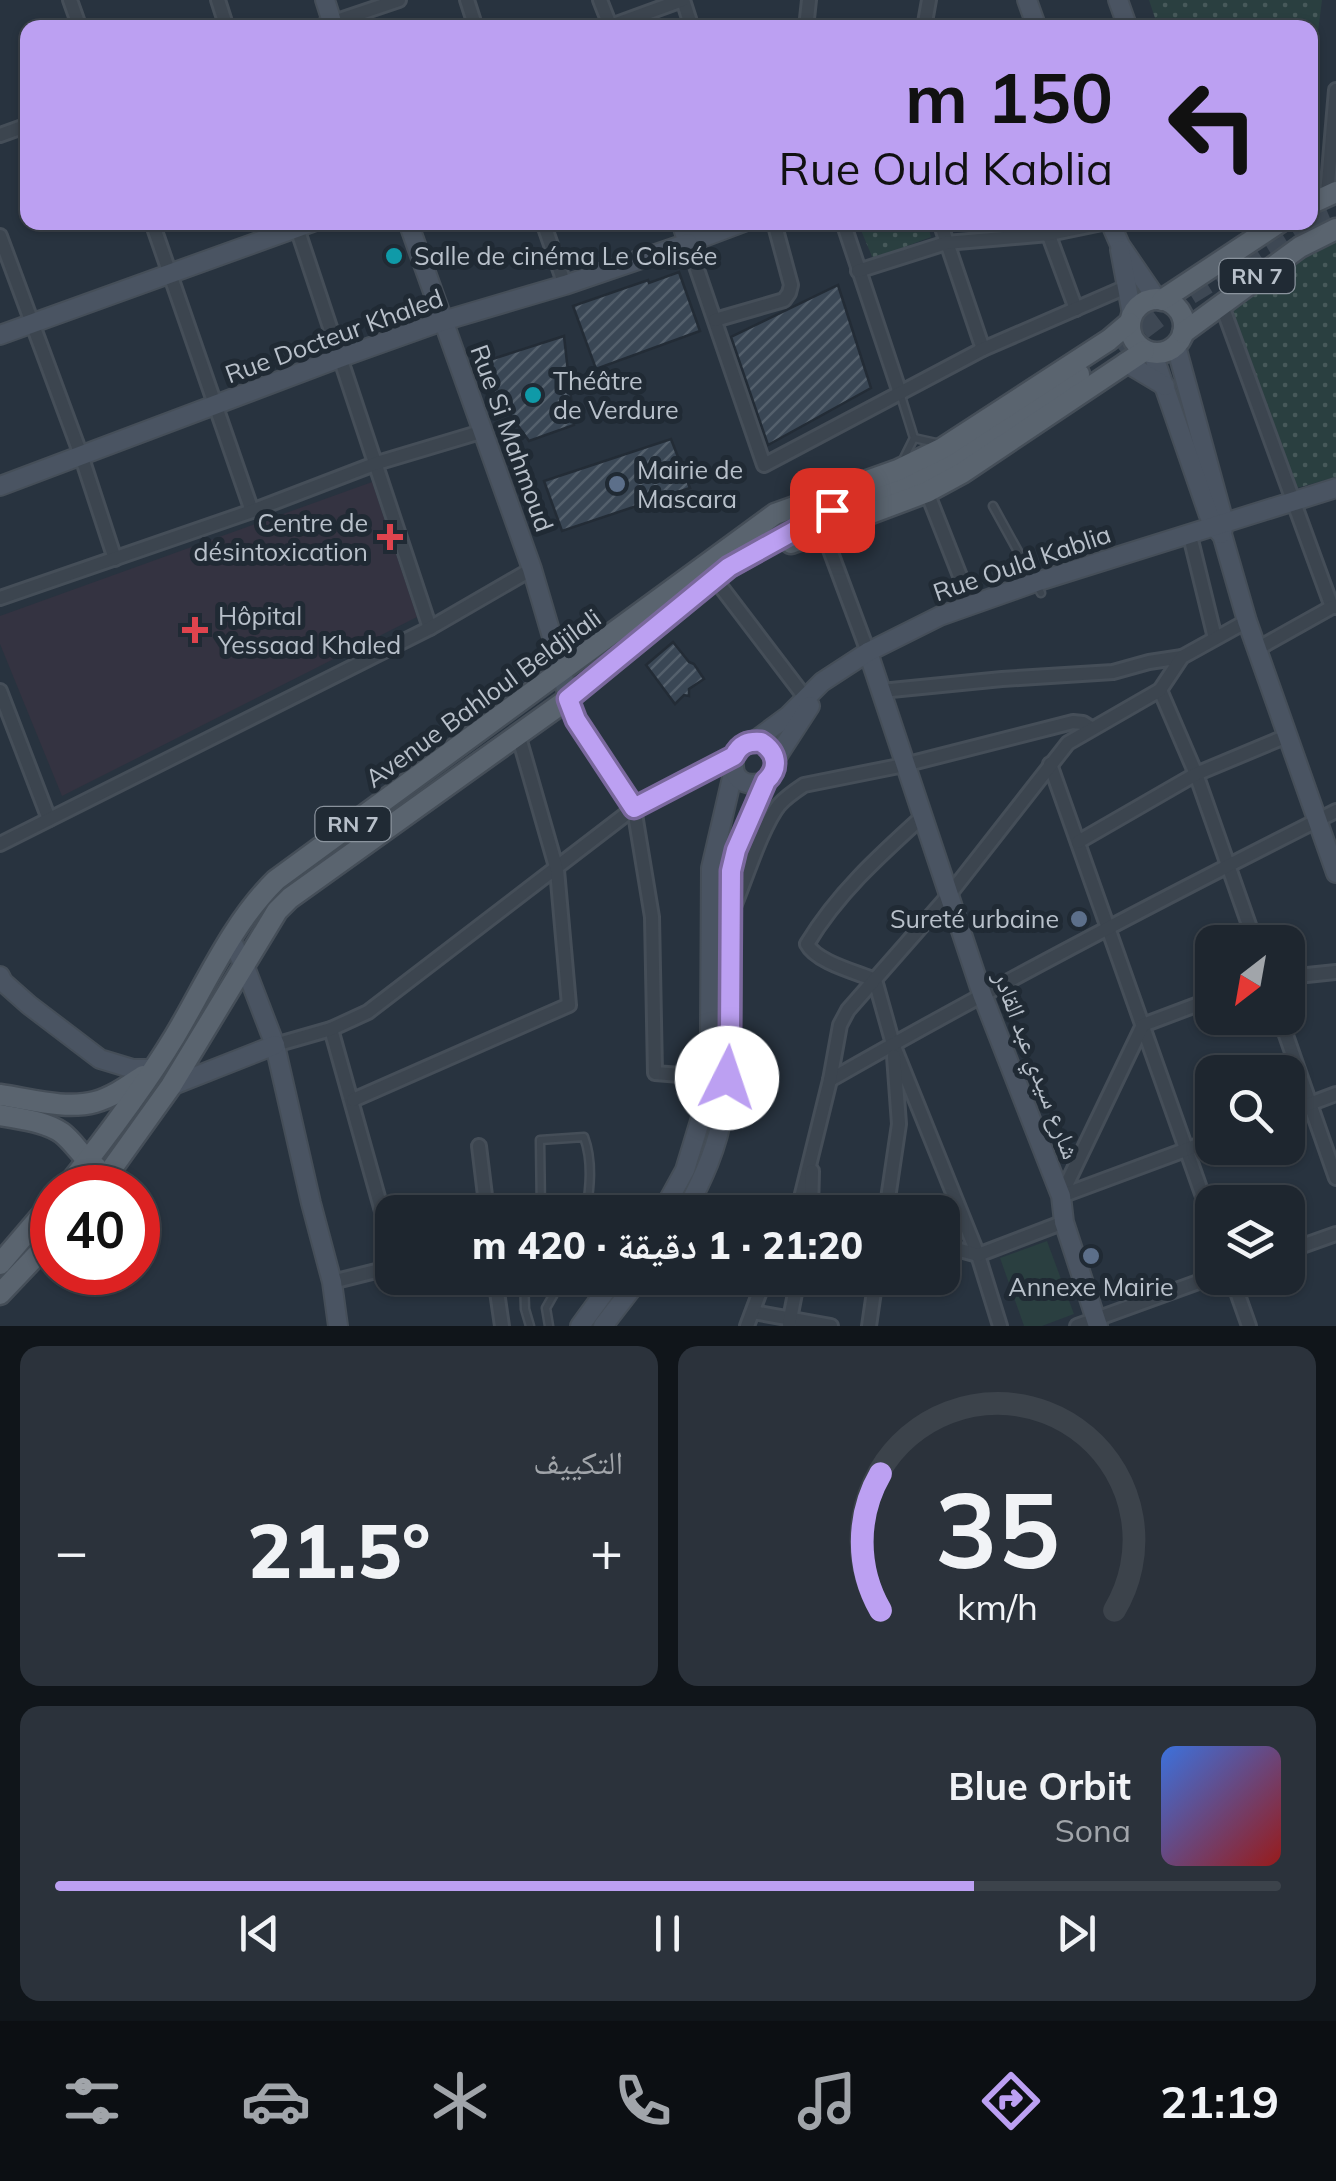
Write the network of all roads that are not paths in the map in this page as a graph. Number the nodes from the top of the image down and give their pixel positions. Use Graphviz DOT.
graph roads {
  1 [pos="399,0"];
  2 [pos="683,0"];
  3 [pos="344,20"];
  4 [pos="630,20"];
  5 [pos="1336,90"];
  6 [pos="1321,197"];
  7 [pos="1336,229"];
  8 [pos="155,230"];
  9 [pos="289,230"];
  10 [pos="304,230"];
  11 [pos="411,230"];
  12 [pos="546,230"];
  13 [pos="684,230"];
  14 [pos="723,230"];
  15 [pos="776,230"];
  16 [pos="845,230"];
  17 [pos="942,230"];
  18 [pos="1033,230"];
  19 [pos="1048,230"];
  20 [pos="1113,230"];
  21 [pos="1268,230"];
  22 [pos="0,236"];
  23 [pos="946,242"];
  24 [pos="688,243"];
  25 [pos="1120,244"];
  26 [pos="858,271"];
  27 [pos="170,274"];
  28 [pos="565,285"];
  29 [pos="1126,287"];
  30 [pos="1160,299"];
  31 [pos="1221,303"];
  32 [pos="1076,309"];
  33 [pos="1131,319"];
  34 [pos="715,320"];
  35 [pos="443,321"];
  36 [pos="33,322"];
  37 [pos="0,335"];
  38 [pos="1180,340"];
  39 [pos="983,350"];
  40 [pos="1135,354"];
  41 [pos="342,357"];
  42 [pos="1166,386"];
  43 [pos="900,393"];
  44 [pos="214,406"];
  45 [pos="484,431"];
  46 [pos="914,438"];
  47 [pos="947,445"];
  48 [pos="80,455"];
  49 [pos="377,463"];
  50 [pos="898,470"];
  51 [pos="0,486"];
  52 [pos="1336,488"];
  53 [pos="928,492"];
  54 [pos="1336,500"];
  55 [pos="992,506"];
  56 [pos="1294,507"];
  57 [pos="252,511"];
  58 [pos="1220,527"];
  59 [pos="824,531"];
  60 [pos="1192,544"];
  61 [pos="115,560"];
  62 [pos="724,564"];
  63 [pos="532,570"];
  64 [pos="1039,588"];
  65 [pos="0,598"];
  66 [pos="971,604"];
  67 [pos="1334,607"];
  68 [pos="1247,621"];
  69 [pos="430,628"];
  70 [pos="1215,638"];
  71 [pos="1256,649"];
  72 [pos="1182,657"];
  73 [pos="870,658"];
  74 [pos="562,672"];
  75 [pos="0,690"];
  76 [pos="1160,690"];
  77 [pos="881,691"];
  78 [pos="568,699"];
  79 [pos="808,701"];
  80 [pos="1091,728"];
  81 [pos="518,734"];
  82 [pos="1287,736"];
  83 [pos="752,742"];
  84 [pos="776,760"];
  85 [pos="734,762"];
  86 [pos="1050,764"];
  87 [pos="904,765"];
  88 [pos="1196,774"];
  89 [pos="766,781"];
  90 [pos="634,808"];
  91 [pos="1336,812"];
  92 [pos="922,817"];
  93 [pos="49,819"];
  94 [pos="1317,821"];
  95 [pos="1078,842"];
  96 [pos="0,844"];
  97 [pos="556,866"];
  98 [pos="1229,867"];
  99 [pos="1336,873"];
  100 [pos="949,896"];
  101 [pos="731,916"];
  102 [pos="1248,925"];
  103 [pos="1108,926"];
  104 [pos="231,940"];
  105 [pos="245,967"];
  106 [pos="1336,972"];
  107 [pos="0,976"];
  108 [pos="1305,976"];
  109 [pos="875,980"];
  110 [pos="982,994"];
  111 [pos="1195,1006"];
  112 [pos="1143,1025"];
  113 [pos="331,1029"];
  114 [pos="1286,1035"];
  115 [pos="894,1044"];
  116 [pos="274,1045"];
  117 [pos="154,1069"];
  118 [pos="706,1076"];
  119 [pos="830,1080"];
  120 [pos="172,1086"];
  121 [pos="1336,1094"];
  122 [pos="0,1095"];
  123 [pos="353,1100"];
  124 [pos="1309,1104"];
  125 [pos="1305,1106"];
  126 [pos="0,1115"];
  127 [pos="479,1146"];
  128 [pos="1195,1147"];
  129 [pos="1187,1150"];
  130 [pos="86,1160"];
  131 [pos="82,1165"];
  132 [pos="93,1165"];
  133 [pos="115,1165"];
  134 [pos="1336,1178"];
  135 [pos="1199,1185"];
  136 [pos="378,1195"];
  137 [pos="485,1195"];
  138 [pos="541,1195"];
  139 [pos="589,1195"];
  140 [pos="671,1195"];
  141 [pos="694,1195"];
  142 [pos="809,1195"];
  143 [pos="889,1195"];
  144 [pos="1062,1196"];
  145 [pos="1064,1222"];
  146 [pos="30,1229"];
  147 [pos="1336,1234"];
  148 [pos="1305,1245"];
  149 [pos="960,1250"];
  150 [pos="978,1256"];
  151 [pos="30,1262"];
  152 [pos="0,1264"];
  153 [pos="375,1271"];
  154 [pos="332,1282"];
  155 [pos="1195,1284"];
  156 [pos="0,1294"];
  157 [pos="497,1295"];
  158 [pos="525,1295"];
  159 [pos="553,1295"];
  160 [pos="603,1295"];
  161 [pos="627,1295"];
  162 [pos="759,1295"];
  163 [pos="795,1295"];
  164 [pos="874,1295"];
  165 [pos="1238,1295"];
  166 [pos="753,1312"];
  167 [pos="789,1323"];
  168 [pos="1090,1324"];
  169 [pos="338,1326"];
  170 [pos="502,1326"];
  171 [pos="530,1326"];
  172 [pos="549,1326"];
  173 [pos="580,1326"];
  174 [pos="604,1326"];
  175 [pos="747,1326"];
  176 [pos="830,1326"];
  177 [pos="870,1326"];
  178 [pos="1000,1326"];
  179 [pos="1248,1326"];
  1 -- 3 [label="street"];
  2 -- 4 [label="street"];
  5 -- 6 [label="street"];
  7 -- 31 [label="main road, RN 7"];
  8 -- 27 [label="street"];
  9 -- 27 [label="street"];
  10 -- 41 [label="street"];
  11 -- 35 [label="street, Rue Si Mahmoud"];
  12 -- 28 [label="street"];
  13 -- 24 [label="street"];
  14 -- 24 [label="street, Rue Docteur Khaled"];
  15 -- 34 [label="street"];
  16 -- 26 [label="street"];
  17 -- 23 [label="street"];
  18 -- 23 [label="street"];
  19 -- 32 [label="street"];
  20 -- 25 [label="street"];
  21 -- 30 [label="main road, RN 7"];
  22 -- 36 [label="street"];
  23 -- 26 [label="street"];
  23 -- 39 [label="street"];
  24 -- 28 [label="street, Rue Docteur Khaled"];
  24 -- 34 [label="street"];
  25 -- 29 [label="street"];
  25 -- 30 [label="street"];
  26 -- 43 [label="street"];
  27 -- 36 [label="street"];
  27 -- 44 [label="street"];
  28 -- 35 [label="street, Rue Docteur Khaled"];
  29 -- 32 [label="street"];
  29 -- 33 [label="street"];
  30 -- 33 [label="main road"];
  30 -- 38 [label="main road"];
  31 -- 38 [label="main road, RN 7"];
  31 -- 56 [label="street"];
  32 -- 39 [label="street"];
  33 -- 40 [label="main road"];
  33 -- 47 [label="main road, Avenue Bahloul Beldjilali / RN 7"];
  34 -- 43 [label="street"];
  35 -- 41 [label="street, Rue Docteur Khaled"];
  35 -- 45 [label="street, Rue Si Mahmoud"];
  36 -- 37 [label="street"];
  36 -- 48 [label="street"];
  38 -- 40 [label="main road"];
  38 -- 58 [label="street"];
  39 -- 43 [label="street"];
  40 -- 42 [label="street"];
  40 -- 42 [label="street"];
  40 -- 53 [label="main road, Avenue Bahloul Beldjilali / RN 7"];
  40 -- 62 [label="main road, Avenue Bahloul Beldjilali / RN 7"];
  41 -- 44 [label="street, Rue Docteur Khaled"];
  41 -- 49 [label="street"];
  42 -- 58 [label="street"];
  43 -- 46 [label="lane"];
  44 -- 48 [label="street, Rue Docteur Khaled"];
  44 -- 57 [label="street"];
  45 -- 49 [label="street"];
  45 -- 63 [label="street, Rue Si Mahmoud"];
  46 -- 47 [label="lane"];
  46 -- 50 [label="lane"];
  47 -- 50 [label="main road, Avenue Bahloul Beldjilali / RN 7"];
  48 -- 51 [label="street, Rue Docteur Khaled"];
  48 -- 61 [label="street"];
  49 -- 57 [label="street"];
  49 -- 69 [label="street"];
  50 -- 62 [label="main road, Avenue Bahloul Beldjilali / RN 7"];
  52 -- 56 [label="street, Rue Ould Kablia"];
  53 -- 59 [label="main road, Avenue Bahloul Beldjilali / RN 7"];
  53 -- 66 [label="street"];
  54 -- 56 [label="street, Rue Ould Kablia"];
  55 -- 64 [label="lane"];
  56 -- 58 [label="street, Rue Ould Kablia"];
  56 -- 67 [label="street"];
  57 -- 61 [label="street"];
  58 -- 60 [label="street, Rue Ould Kablia"];
  58 -- 64 [label="street, Rue Ould Kablia"];
  58 -- 68 [label="street"];
  59 -- 62 [label="main road, Avenue Bahloul Beldjilali / RN 7"];
  59 -- 73 [label="street"];
  60 -- 64 [label="street, Rue Ould Kablia"];
  60 -- 70 [label="street"];
  61 -- 65 [label="street"];
  62 -- 74 [label="main road, Avenue Bahloul Beldjilali / RN 7"];
  62 -- 78 [label="main road, Avenue Bahloul Beldjilali / RN 7"];
  62 -- 79 [label="street"];
  63 -- 69 [label="street"];
  63 -- 74 [label="street, Rue Si Mahmoud"];
  64 -- 66 [label="street, Rue Ould Kablia"];
  64 -- 73 [label="street, Rue Ould Kablia"];
  66 -- 73 [label="street, Rue Ould Kablia"];
  67 -- 71 [label="street"];
  68 -- 70 [label="street"];
  68 -- 71 [label="street"];
  69 -- 93 [label="street"];
  70 -- 72 [label="street"];
  71 -- 82 [label="street"];
  72 -- 76 [label="street"];
  72 -- 77 [label="street"];
  73 -- 77 [label="street, شارع سيدي عبد القادر"];
  73 -- 79 [label="street, Rue Ould Kablia"];
  74 -- 78 [label="street, Rue Si Mahmoud"];
  74 -- 104 [label="main road, Avenue Bahloul Beldjilali / RN 7"];
  75 -- 93 [label="street"];
  76 -- 80 [label="street"];
  76 -- 88 [label="street"];
  77 -- 87 [label="street, شارع سيدي عبد القادر"];
  78 -- 81 [label="main road, Avenue Bahloul Beldjilali / RN 7"];
  78 -- 90 [label="street"];
  79 -- 83 [label="street, Rue Ould Kablia"];
  79 -- 84 [label="street, Rue Ould Kablia"];
  80 -- 86 [label="street"];
  80 -- 87 [label="street"];
  81 -- 97 [label="street"];
  81 -- 105 [label="main road, Avenue Bahloul Beldjilali / RN 7"];
  82 -- 88 [label="street"];
  82 -- 94 [label="street"];
  83 -- 84 [label="street"];
  83 -- 85 [label="street"];
  84 -- 89 [label="street"];
  85 -- 89 [label="street"];
  85 -- 90 [label="street"];
  85 -- 118 [label="street"];
  86 -- 95 [label="street"];
  86 -- 100 [label="street"];
  87 -- 92 [label="street, شارع سيدي عبد القادر"];
  87 -- 101 [label="street"];
  88 -- 95 [label="street"];
  88 -- 98 [label="street"];
  89 -- 101 [label="street"];
  90 -- 97 [label="street"];
  90 -- 118 [label="street"];
  91 -- 94 [label="street"];
  92 -- 100 [label="street, شارع سيدي عبد القادر"];
  92 -- 109 [label="street"];
  93 -- 96 [label="street"];
  94 -- 98 [label="street"];
  94 -- 99 [label="street"];
  95 -- 103 [label="street"];
  97 -- 113 [label="street"];
  97 -- 123 [label="street"];
  98 -- 102 [label="street"];
  98 -- 103 [label="street"];
  100 -- 109 [label="street"];
  100 -- 110 [label="street, شارع سيدي عبد القادر"];
  101 -- 141 [label="street"];
  103 -- 110 [label="street"];
  103 -- 112 [label="street"];
  104 -- 105 [label="street"];
  104 -- 117 [label="main road, Avenue Bahloul Beldjilali / RN 7"];
  105 -- 116 [label="street"];
  105 -- 120 [label="main road, Avenue Bahloul Beldjilali / RN 7"];
  106 -- 108 [label="street"];
  107 -- 117 [label="street"];
  109 -- 115 [label="street"];
  109 -- 119 [label="street"];
  110 -- 115 [label="street"];
  110 -- 144 [label="street, شارع سيدي عبد القادر"];
  111 -- 112 [label="street"];
  112 -- 129 [label="street"];
  112 -- 144 [label="street"];
  113 -- 116 [label="street"];
  113 -- 123 [label="street"];
  114 -- 124 [label="street"];
  115 -- 119 [label="street"];
  115 -- 143 [label="street"];
  115 -- 150 [label="street"];
  116 -- 120 [label="street"];
  116 -- 154 [label="street"];
  117 -- 122 [label="main road"];
  117 -- 130 [label="main road, Avenue Bahloul Beldjilali / RN 7"];
  118 -- 140 [label="street"];
  119 -- 142 [label="street"];
  120 -- 133 [label="main road, Avenue Bahloul Beldjilali / RN 7"];
  121 -- 124 [label="street"];
  123 -- 136 [label="street"];
  124 -- 125 [label="street"];
  124 -- 134 [label="street"];
  126 -- 130 [label="main road"];
  127 -- 137 [label="street"];
  128 -- 129 [label="street"];
  129 -- 135 [label="street"];
  129 -- 144 [label="street"];
  130 -- 131 [label="main road, Avenue Bahloul Beldjilali / RN 7"];
  130 -- 132 [label="main road"];
  138 -- 139 [label="lane"];
  144 -- 145 [label="street, شارع سيدي عبد القادر"];
  145 -- 150 [label="street"];
  145 -- 168 [label="street, شارع سيدي عبد القادر"];
  146 -- 152 [label="main road"];
  147 -- 148 [label="street"];
  149 -- 150 [label="street"];
  150 -- 178 [label="street"];
  151 -- 156 [label="main road"];
  153 -- 154 [label="street"];
  154 -- 169 [label="street"];
  155 -- 168 [label="street"];
  157 -- 170 [label="street"];
  158 -- 171 [label="lane"];
  159 -- 172 [label="lane"];
  160 -- 173 [label="street"];
  161 -- 174 [label="street"];
  162 -- 166 [label="street"];
  163 -- 167 [label="street"];
  164 -- 177 [label="street"];
  165 -- 179 [label="street"];
  166 -- 167 [label="street"];
  166 -- 175 [label="street"];
  167 -- 176 [label="street"];
}
